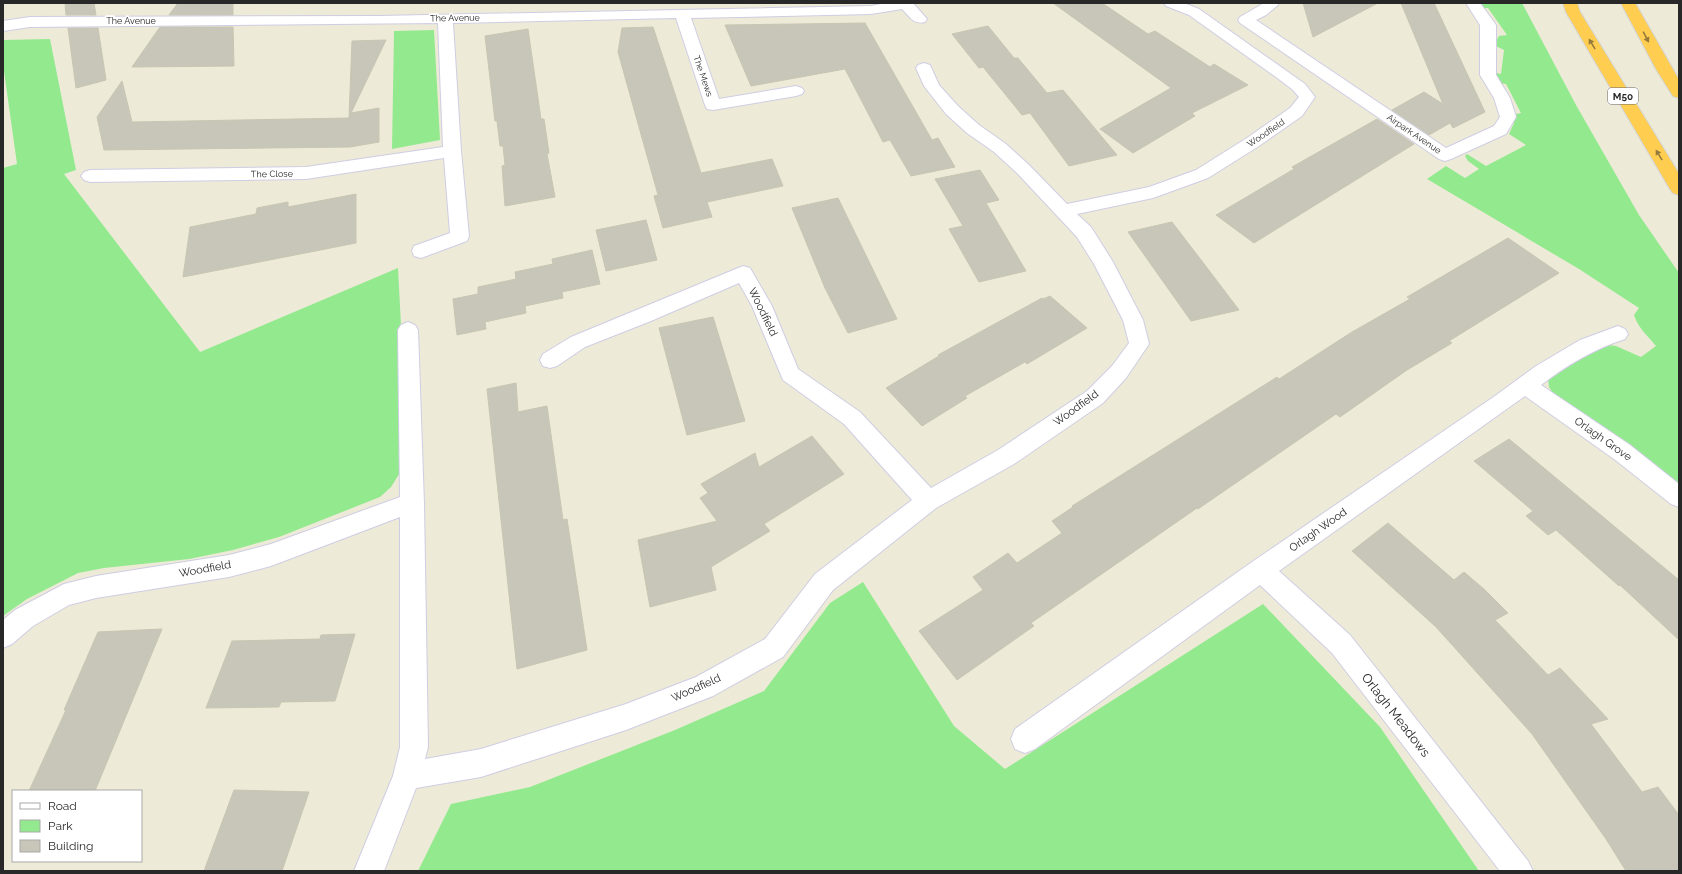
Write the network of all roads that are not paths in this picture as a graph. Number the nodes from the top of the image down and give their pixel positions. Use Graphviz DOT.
graph roads {
  1 [pos="1171,3"];
  2 [pos="1271,3"];
  3 [pos="1473,3"];
  4 [pos="1570,3"];
  5 [pos="1628,3"];
  6 [pos="906,4"];
  7 [pos="39,7"];
  8 [pos="682,13"];
  9 [pos="445,19"];
  10 [pos="920,19"];
  11 [pos="30,22"];
  12 [pos="3,26"];
  13 [pos="924,68"];
  14 [pos="796,90"];
  15 [pos="1679,93"];
  16 [pos="452,151"];
  17 [pos="90,176"];
  18 [pos="1679,189"];
  19 [pos="1063,212"];
  20 [pos="421,251"];
  21 [pos="408,330"];
  22 [pos="1618,334"];
  23 [pos="550,360"];
  24 [pos="1525,384"];
  25 [pos="1679,496"];
  26 [pos="928,501"];
  27 [pos="412,504"];
  28 [pos="1261,570"];
  29 [pos="3,636"];
  30 [pos="1025,739"];
  31 [pos="407,776"];
  32 [pos="369,871"];
  33 [pos="1518,871"];
  1 -- 19 [label="street, Woodfield"];
  2 -- 3 [label="street, Airpark Avenue"];
  18 -- 4 [label="highway, M50, one-way"];
  5 -- 15 [label="highway, one-way"];
  6 -- 8 [label="street, The Avenue"];
  6 -- 10 [label="street, The Avenue"];
  7 -- 11 [label="street"];
  8 -- 9 [label="street, The Avenue"];
  8 -- 14 [label="street, The Mews"];
  9 -- 11 [label="street, The Avenue"];
  9 -- 16 [label="street"];
  11 -- 12 [label="street, The Avenue"];
  13 -- 19 [label="street, Woodfield"];
  16 -- 17 [label="street, The Close"];
  16 -- 20 [label="street"];
  19 -- 26 [label="street, Woodfield"];
  21 -- 27 [label="street"];
  22 -- 24 [label="street, Orlagh Wood"];
  23 -- 26 [label="street, Woodfield"];
  24 -- 25 [label="street, Orlagh Grove"];
  24 -- 28 [label="street, Orlagh Wood"];
  26 -- 31 [label="street, Woodfield"];
  27 -- 29 [label="street, Woodfield"];
  27 -- 31 [label="street"];
  28 -- 30 [label="street, Orlagh Wood"];
  28 -- 33 [label="street, Orlagh Meadows"];
  31 -- 32 [label="street"];
}
